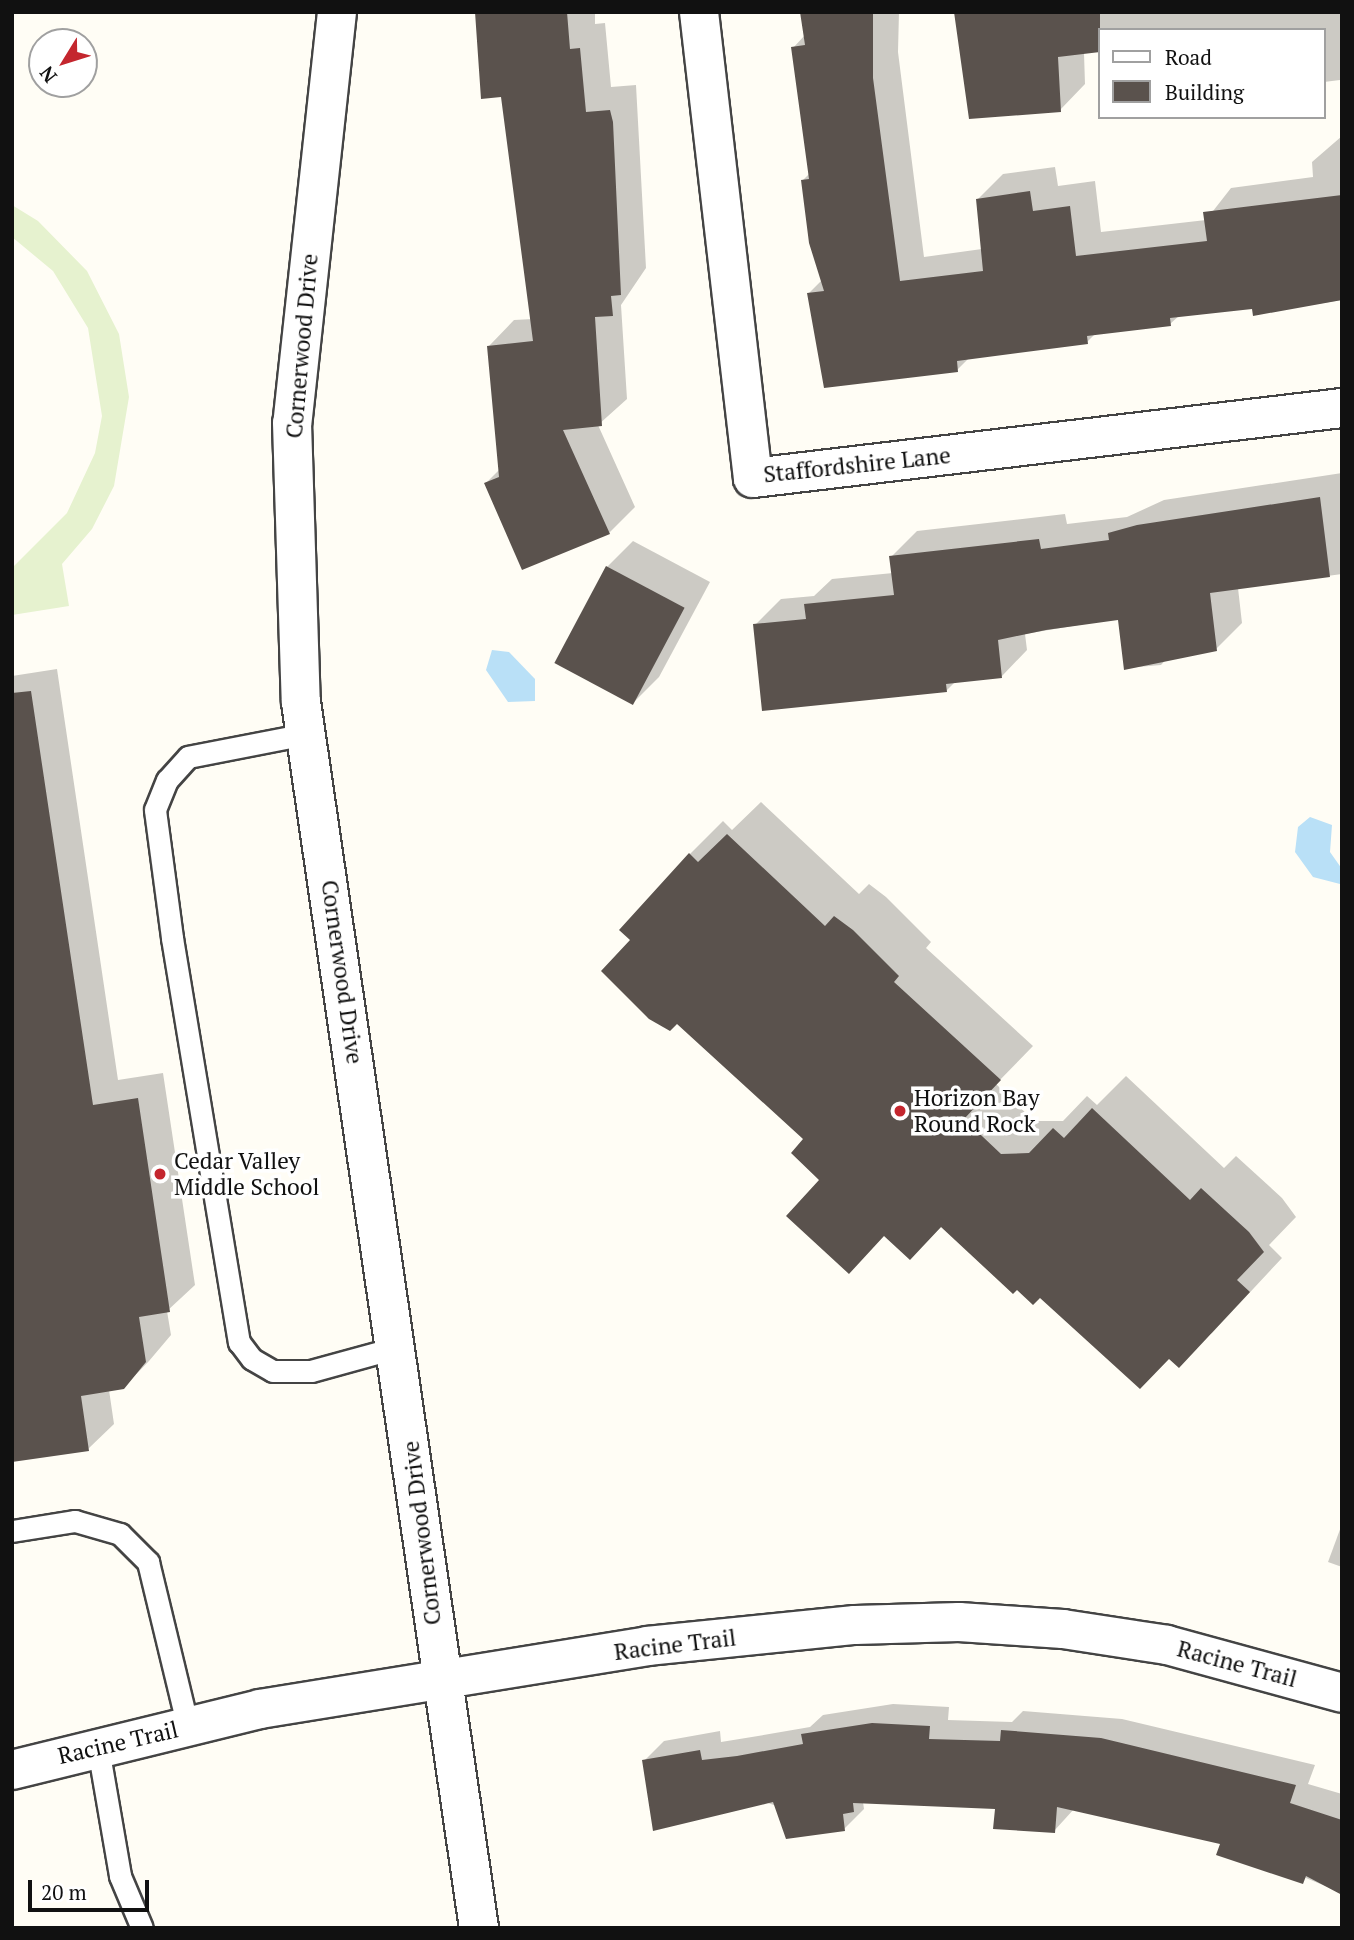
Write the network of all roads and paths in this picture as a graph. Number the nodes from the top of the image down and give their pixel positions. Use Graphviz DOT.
graph roads {
  1 [pos="337,12"];
  2 [pos="699,12"];
  3 [pos="1342,408"];
  4 [pos="306,734"];
  5 [pos="399,1347"];
  6 [pos="12,1531"];
  7 [pos="439,1680"];
  8 [pos="1342,1693"];
  9 [pos="188,1727"];
  10 [pos="97,1748"];
  11 [pos="12,1770"];
  12 [pos="142,1928"];
  13 [pos="479,1928"];
  1 -- 4 [label="street, Cornerwood Drive"];
  2 -- 3 [label="street, Staffordshire Lane"];
  4 -- 5 [label="street, Cornerwood Drive"];
  4 -- 5 [label="lane"];
  5 -- 7 [label="street, Cornerwood Drive"];
  6 -- 9 [label="lane"];
  7 -- 8 [label="street, Racine Trail"];
  7 -- 9 [label="street, Racine Trail"];
  7 -- 13 [label="street, Cornerwood Drive"];
  9 -- 10 [label="street, Racine Trail"];
  10 -- 11 [label="street, Racine Trail"];
  10 -- 12 [label="lane"];
}
